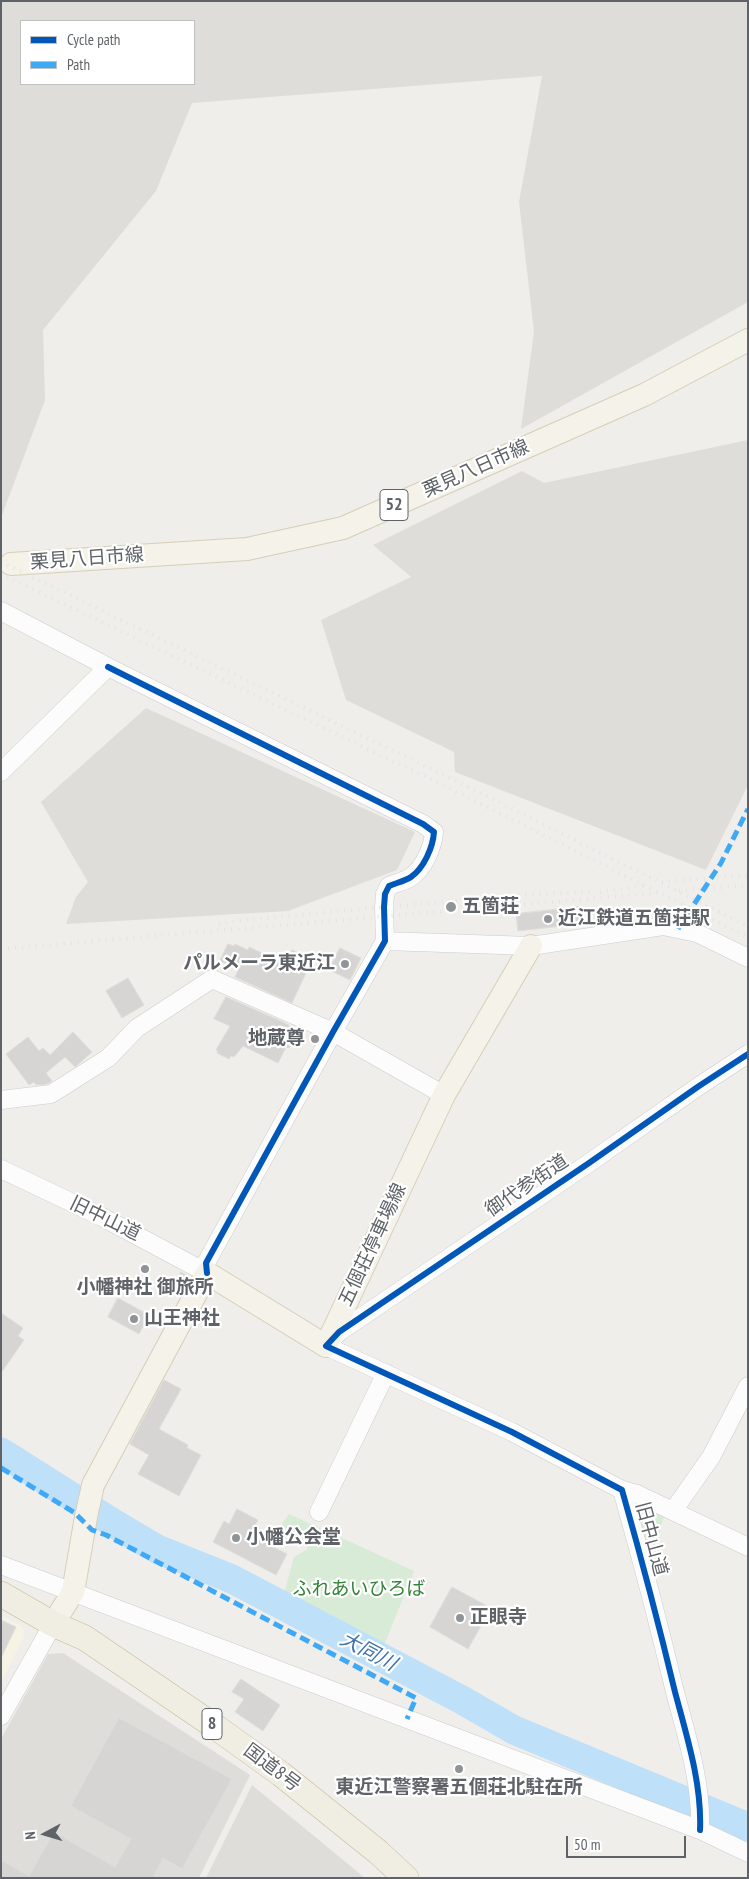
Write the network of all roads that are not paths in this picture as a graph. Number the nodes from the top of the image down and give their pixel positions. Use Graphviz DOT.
graph roads {
  1 [pos="748,340"];
  2 [pos="11,564"];
  3 [pos="1,611"];
  4 [pos="108,667"];
  5 [pos="1,772"];
  6 [pos="385,941"];
  7 [pos="532,946"];
  8 [pos="748,958"];
  9 [pos="333,1032"];
  10 [pos="748,1054"];
  11 [pos="444,1095"];
  12 [pos="1,1100"];
  13 [pos="1,1169"];
  14 [pos="207,1273"];
  15 [pos="326,1346"];
  16 [pos="386,1373"];
  17 [pos="748,1386"];
  18 [pos="622,1490"];
  19 [pos="673,1511"];
  20 [pos="319,1512"];
  21 [pos="748,1547"];
  22 [pos="1,1565"];
  23 [pos="73,1592"];
  24 [pos="1,1594"];
  25 [pos="53,1624"];
  26 [pos="1,1716"];
  27 [pos="700,1826"];
  28 [pos="748,1852"];
  29 [pos="406,1878"];
  1 -- 2 [label="main road, 栗見八日市線 / 52"];
  3 -- 4 [label="street"];
  4 -- 5 [label="street"];
  4 -- 6 [label="street"];
  6 -- 7 [label="street"];
  6 -- 9 [label="street"];
  7 -- 8 [label="street"];
  7 -- 11 [label="main road, 五個荘停車場線"];
  9 -- 11 [label="street"];
  9 -- 12 [label="street"];
  9 -- 14 [label="street"];
  10 -- 15 [label="street, 御代参街道"];
  11 -- 15 [label="main road, 五個荘停車場線"];
  13 -- 14 [label="street, 旧中山道"];
  14 -- 15 [label="main road"];
  14 -- 23 [label="main road"];
  15 -- 16 [label="street, 旧中山道"];
  16 -- 18 [label="street, 旧中山道"];
  16 -- 20 [label="street"];
  17 -- 19 [label="street"];
  18 -- 19 [label="street"];
  18 -- 27 [label="street, 旧中山道"];
  19 -- 21 [label="street"];
  22 -- 23 [label="street"];
  23 -- 25 [label="main road"];
  23 -- 27 [label="street"];
  24 -- 25 [label="highway, 国道8号 / 8"];
  25 -- 26 [label="street"];
  25 -- 29 [label="highway, 国道8号 / 8"];
  27 -- 28 [label="street"];
}
